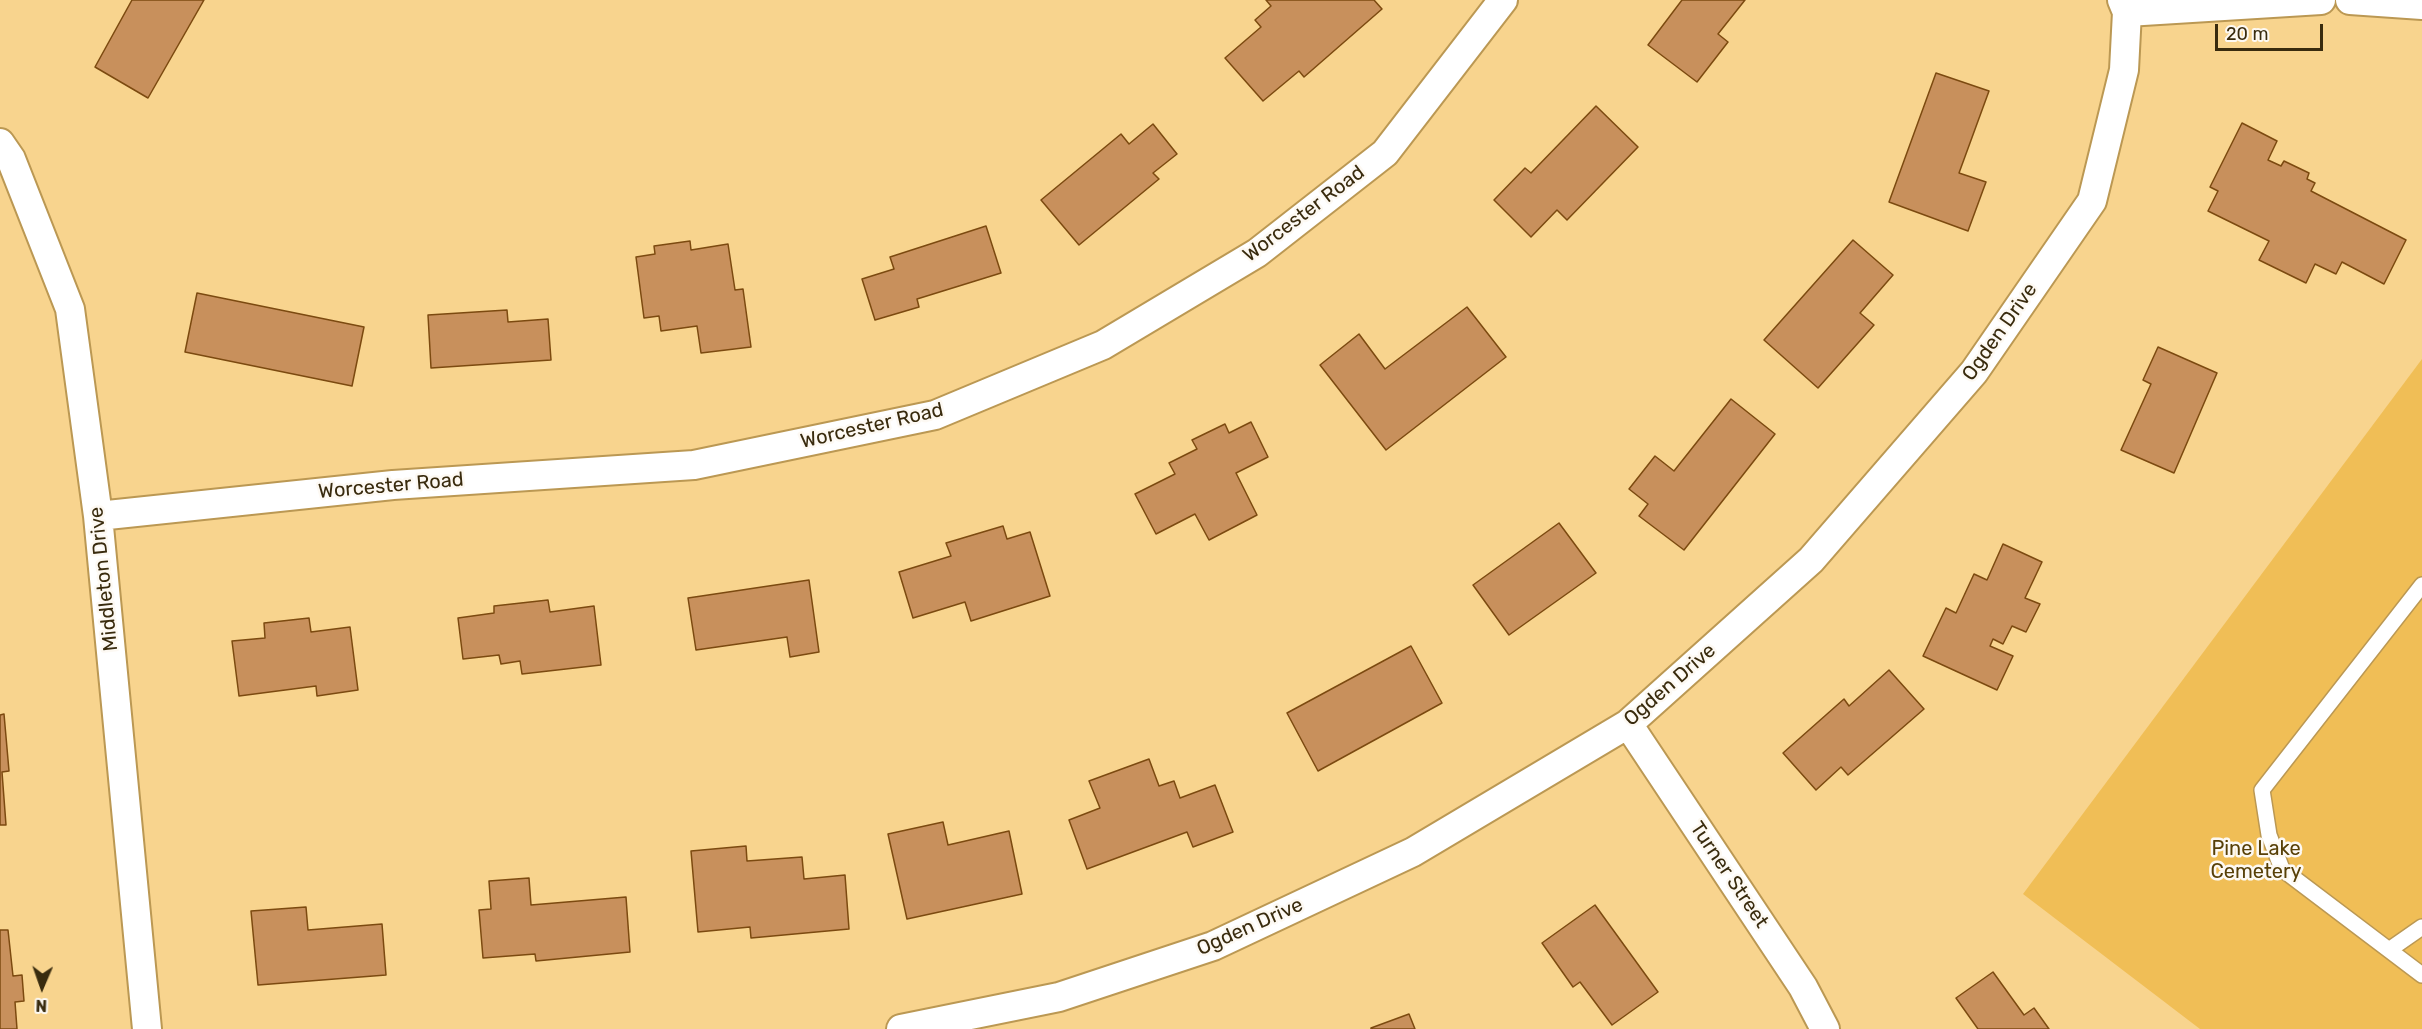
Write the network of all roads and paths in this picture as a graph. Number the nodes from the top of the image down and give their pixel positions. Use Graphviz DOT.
graph roads {
  1 [pos="1503,0"];
  2 [pos="2321,0"];
  3 [pos="2350,0"];
  4 [pos="2422,5"];
  5 [pos="2124,6"];
  6 [pos="0,143"];
  7 [pos="98,516"];
  8 [pos="2420,592"];
  9 [pos="1628,724"];
  10 [pos="2422,927"];
  11 [pos="2389,950"];
  12 [pos="2422,975"];
  13 [pos="147,1029"];
  14 [pos="901,1029"];
  15 [pos="1825,1029"];
  1 -- 7 [label="street, Worcester Road"];
  2 -- 5 [label="street"];
  3 -- 4 [label="street"];
  5 -- 9 [label="street, Ogden Drive"];
  6 -- 7 [label="street, Middleton Drive"];
  7 -- 13 [label="street, Middleton Drive"];
  8 -- 11 [label="lane"];
  9 -- 14 [label="street, Ogden Drive"];
  9 -- 15 [label="street, Turner Street"];
  10 -- 11 [label="lane"];
  11 -- 12 [label="lane"];
}
